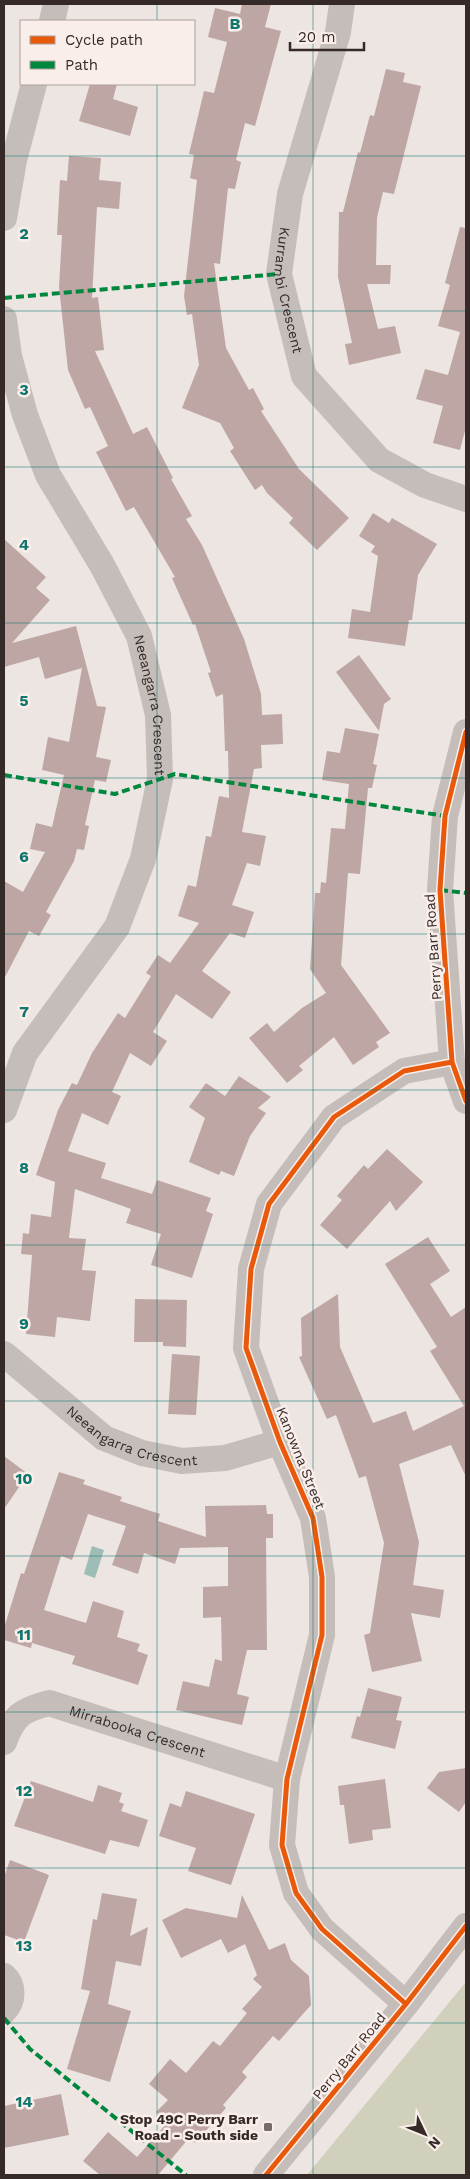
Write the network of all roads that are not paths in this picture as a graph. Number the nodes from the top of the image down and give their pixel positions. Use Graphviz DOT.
graph roads {
  1 [pos="56,4"];
  2 [pos="342,4"];
  3 [pos="52,20"];
  4 [pos="34,85"];
  5 [pos="4,218"];
  6 [pos="4,319"];
  7 [pos="466,499"];
  8 [pos="466,732"];
  9 [pos="452,1062"];
  10 [pos="466,1100"];
  11 [pos="4,1110"];
  12 [pos="4,1354"];
  13 [pos="280,1442"];
  14 [pos="4,1742"];
  15 [pos="287,1779"];
  16 [pos="466,1926"];
  17 [pos="4,1976"];
  18 [pos="406,2004"];
  19 [pos="4,2011"];
  20 [pos="266,2175"];
  1 -- 3 [label="street"];
  2 -- 7 [label="street, Kurrambi Crescent"];
  4 -- 5 [label="street"];
  6 -- 11 [label="street, Neeangarra Crescent"];
  8 -- 9 [label="street, Perry Barr Road"];
  9 -- 10 [label="street, Perry Barr Road"];
  9 -- 13 [label="street, Kanowna Street"];
  12 -- 13 [label="street, Neeangarra Crescent"];
  13 -- 15 [label="street, Kanowna Street"];
  14 -- 15 [label="street, Mirrabooka Crescent"];
  15 -- 18 [label="street, Kanowna Street"];
  16 -- 18 [label="street, Perry Barr Road"];
  17 -- 19 [label="street"];
  18 -- 20 [label="street, Perry Barr Road"];
}
